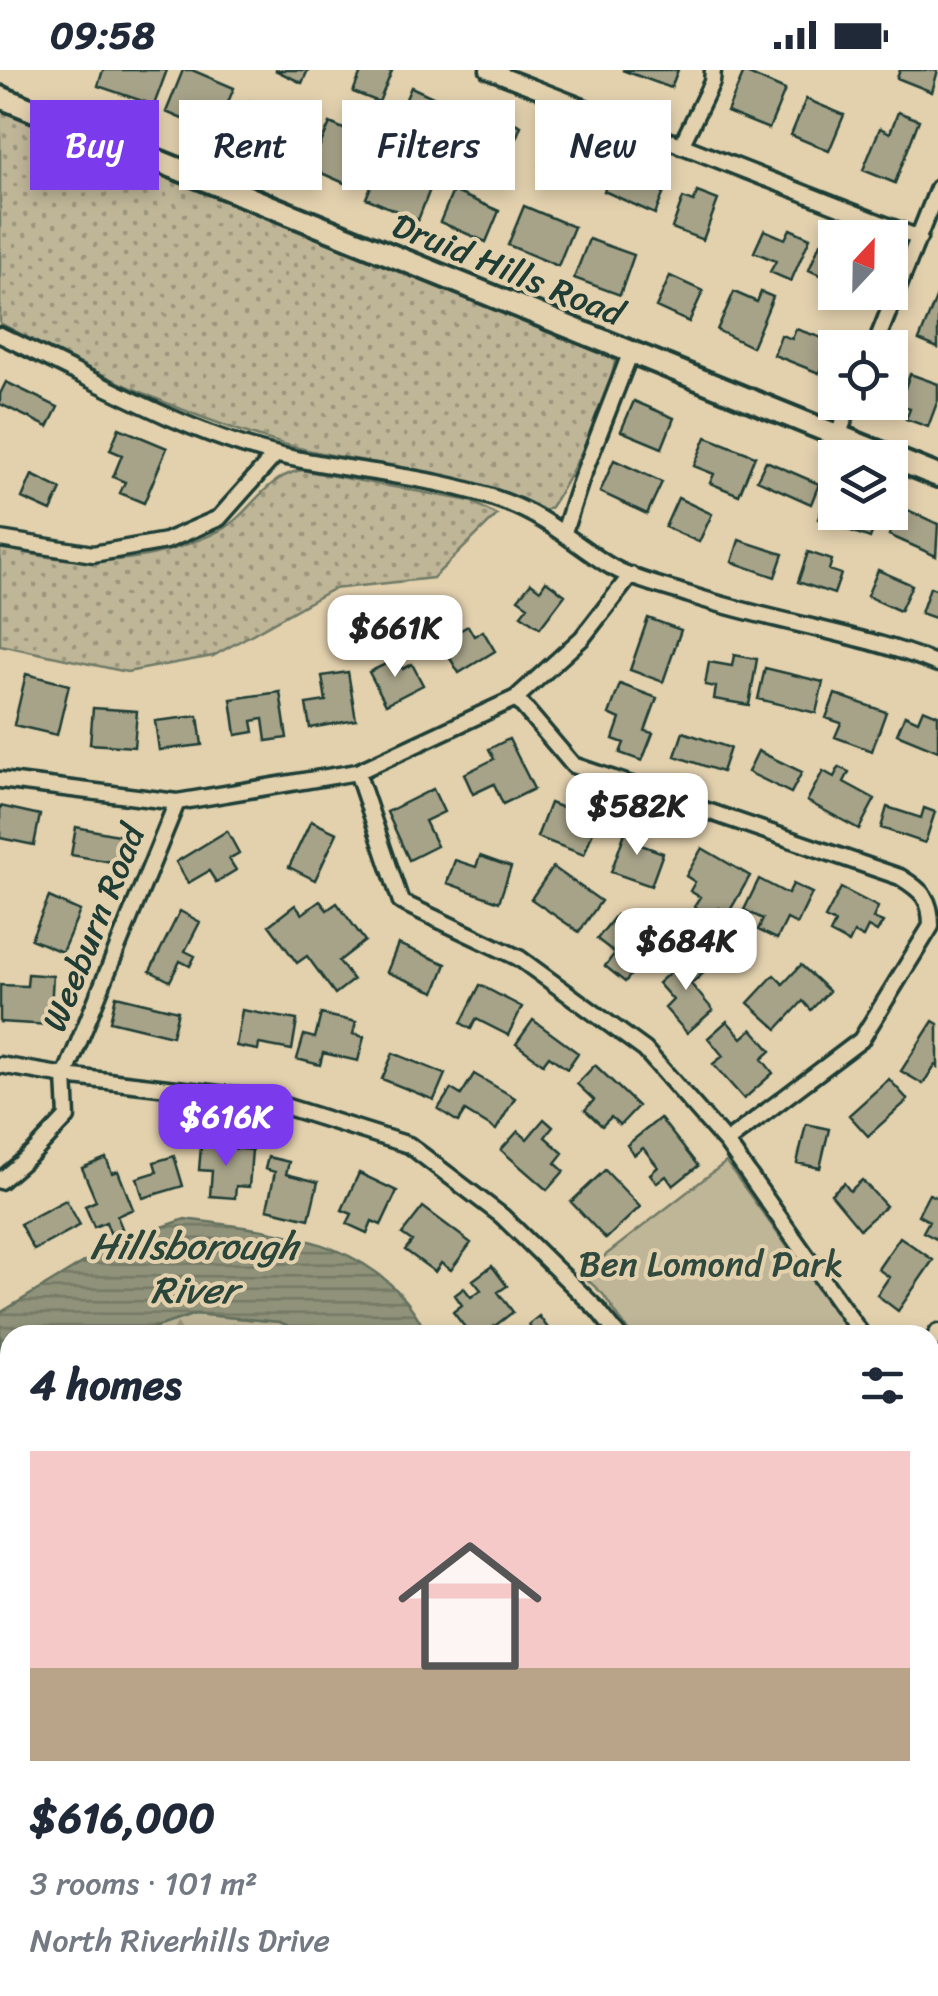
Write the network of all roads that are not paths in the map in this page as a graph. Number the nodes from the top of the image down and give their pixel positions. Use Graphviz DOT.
graph roads {
  1 [pos="488,70"];
  2 [pos="713,70"];
  3 [pos="0,96"];
  4 [pos="682,146"];
  5 [pos="938,188"];
  6 [pos="919,238"];
  7 [pos="881,330"];
  8 [pos="0,335"];
  9 [pos="630,354"];
  10 [pos="844,420"];
  11 [pos="838,436"];
  12 [pos="275,455"];
  13 [pos="938,476"];
  14 [pos="564,532"];
  15 [pos="0,538"];
  16 [pos="631,576"];
  17 [pos="938,664"];
  18 [pos="516,698"];
  19 [pos="357,772"];
  20 [pos="0,780"];
  21 [pos="177,802"];
  22 [pos="0,1065"];
  23 [pos="66,1076"];
  24 [pos="726,1142"];
  25 [pos="0,1180"];
  26 [pos="610,1325"];
  27 [pos="855,1325"];
  1 -- 4 [label="street"];
  2 -- 4 [label="street"];
  3 -- 9 [label="street, Druid Hills Road"];
  4 -- 6 [label="street"];
  5 -- 6 [label="street"];
  6 -- 7 [label="street"];
  8 -- 12 [label="street"];
  9 -- 11 [label="street, Druid Hills Road"];
  9 -- 14 [label="street"];
  10 -- 11 [label="street"];
  11 -- 13 [label="street, Druid Hills Road"];
  12 -- 14 [label="street"];
  12 -- 15 [label="street"];
  14 -- 16 [label="street"];
  16 -- 17 [label="street"];
  16 -- 18 [label="street"];
  18 -- 19 [label="street"];
  18 -- 24 [label="street"];
  19 -- 21 [label="street"];
  19 -- 24 [label="street"];
  20 -- 21 [label="street"];
  21 -- 23 [label="street, Weeburn Road"];
  22 -- 23 [label="street"];
  23 -- 25 [label="street, Weeburn Road"];
  23 -- 26 [label="street"];
  24 -- 27 [label="street"];
}
